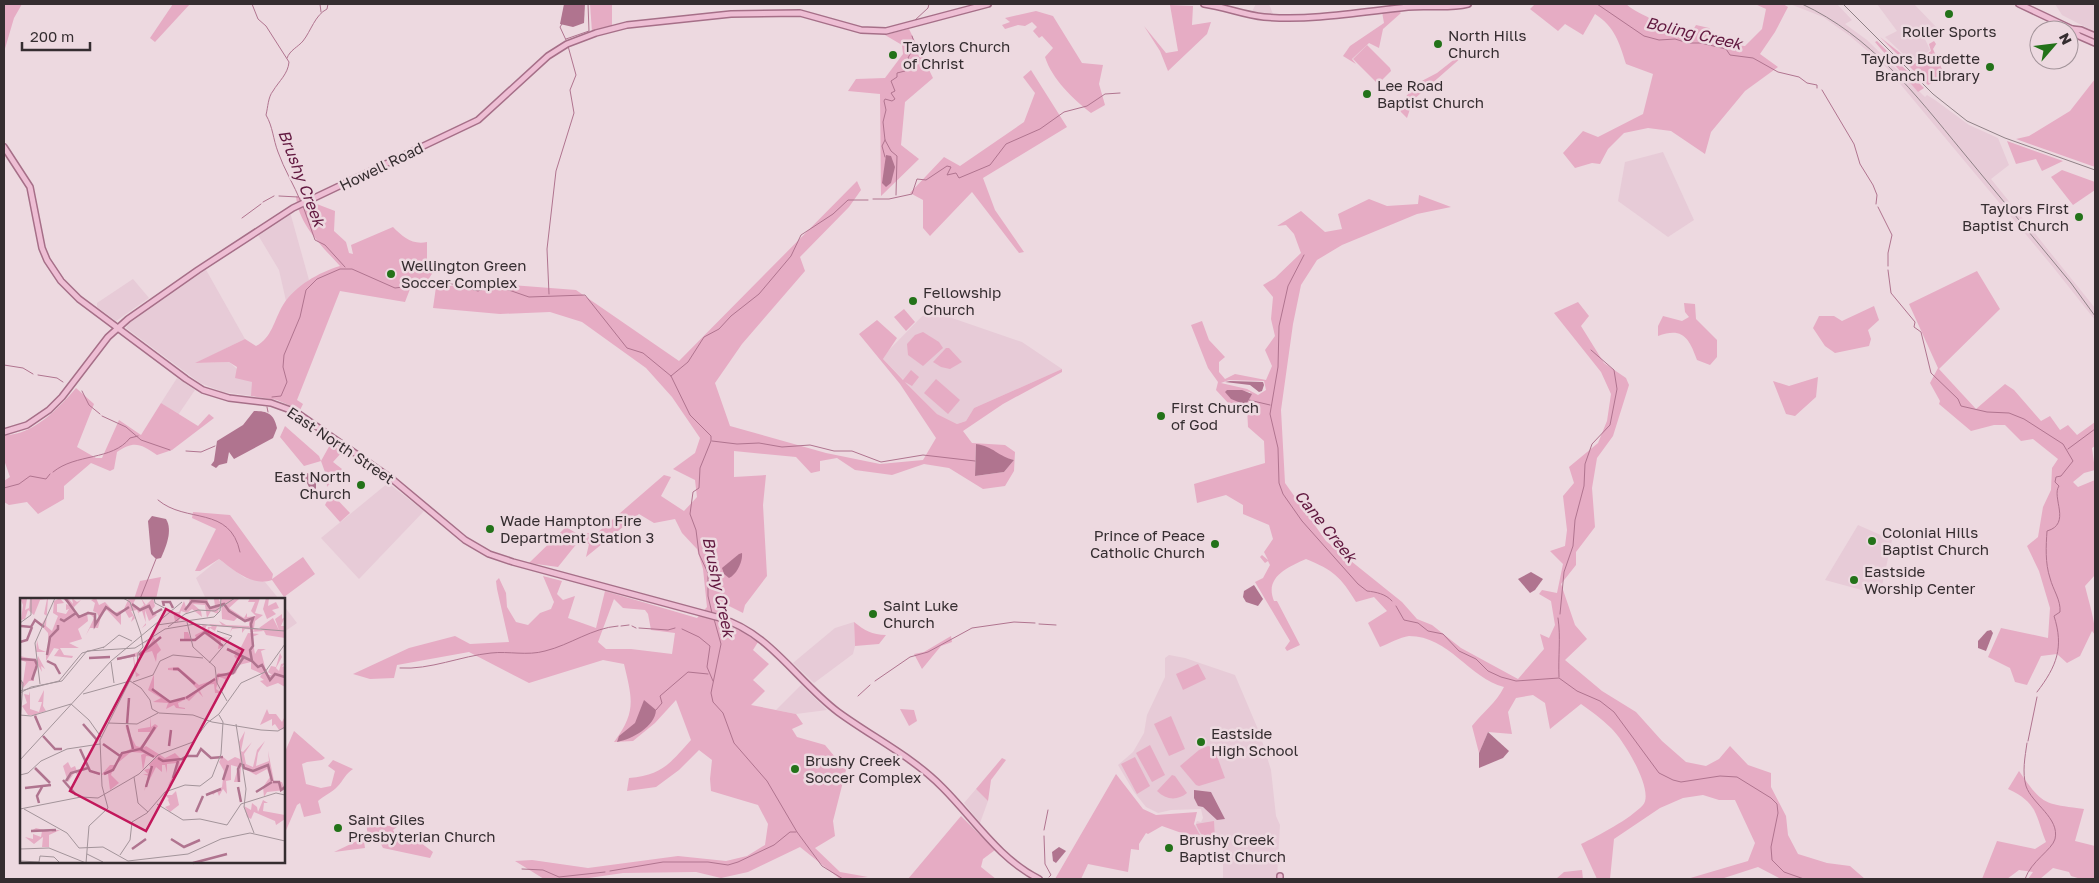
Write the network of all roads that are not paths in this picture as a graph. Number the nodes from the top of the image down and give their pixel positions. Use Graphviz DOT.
graph roads {
  1 [pos="988,4"];
  2 [pos="1204,4"];
  3 [pos="1468,4"];
  4 [pos="2019,4"];
  5 [pos="2053,20"];
  6 [pos="2079,30"];
  7 [pos="2079,36"];
  8 [pos="2095,36"];
  9 [pos="2095,43"];
  10 [pos="4,147"];
  11 [pos="118,328"];
  12 [pos="4,432"];
  13 [pos="1039,879"];
  1 -- 11 [label="main road, Howell Road"];
  2 -- 3 [label="main road"];
  4 -- 5 [label="main road"];
  6 -- 8 [label="main road"];
  7 -- 9 [label="main road"];
  10 -- 11 [label="main road, East North Street"];
  11 -- 12 [label="main road, Howell Road"];
  11 -- 13 [label="main road, East North Street"];
}
